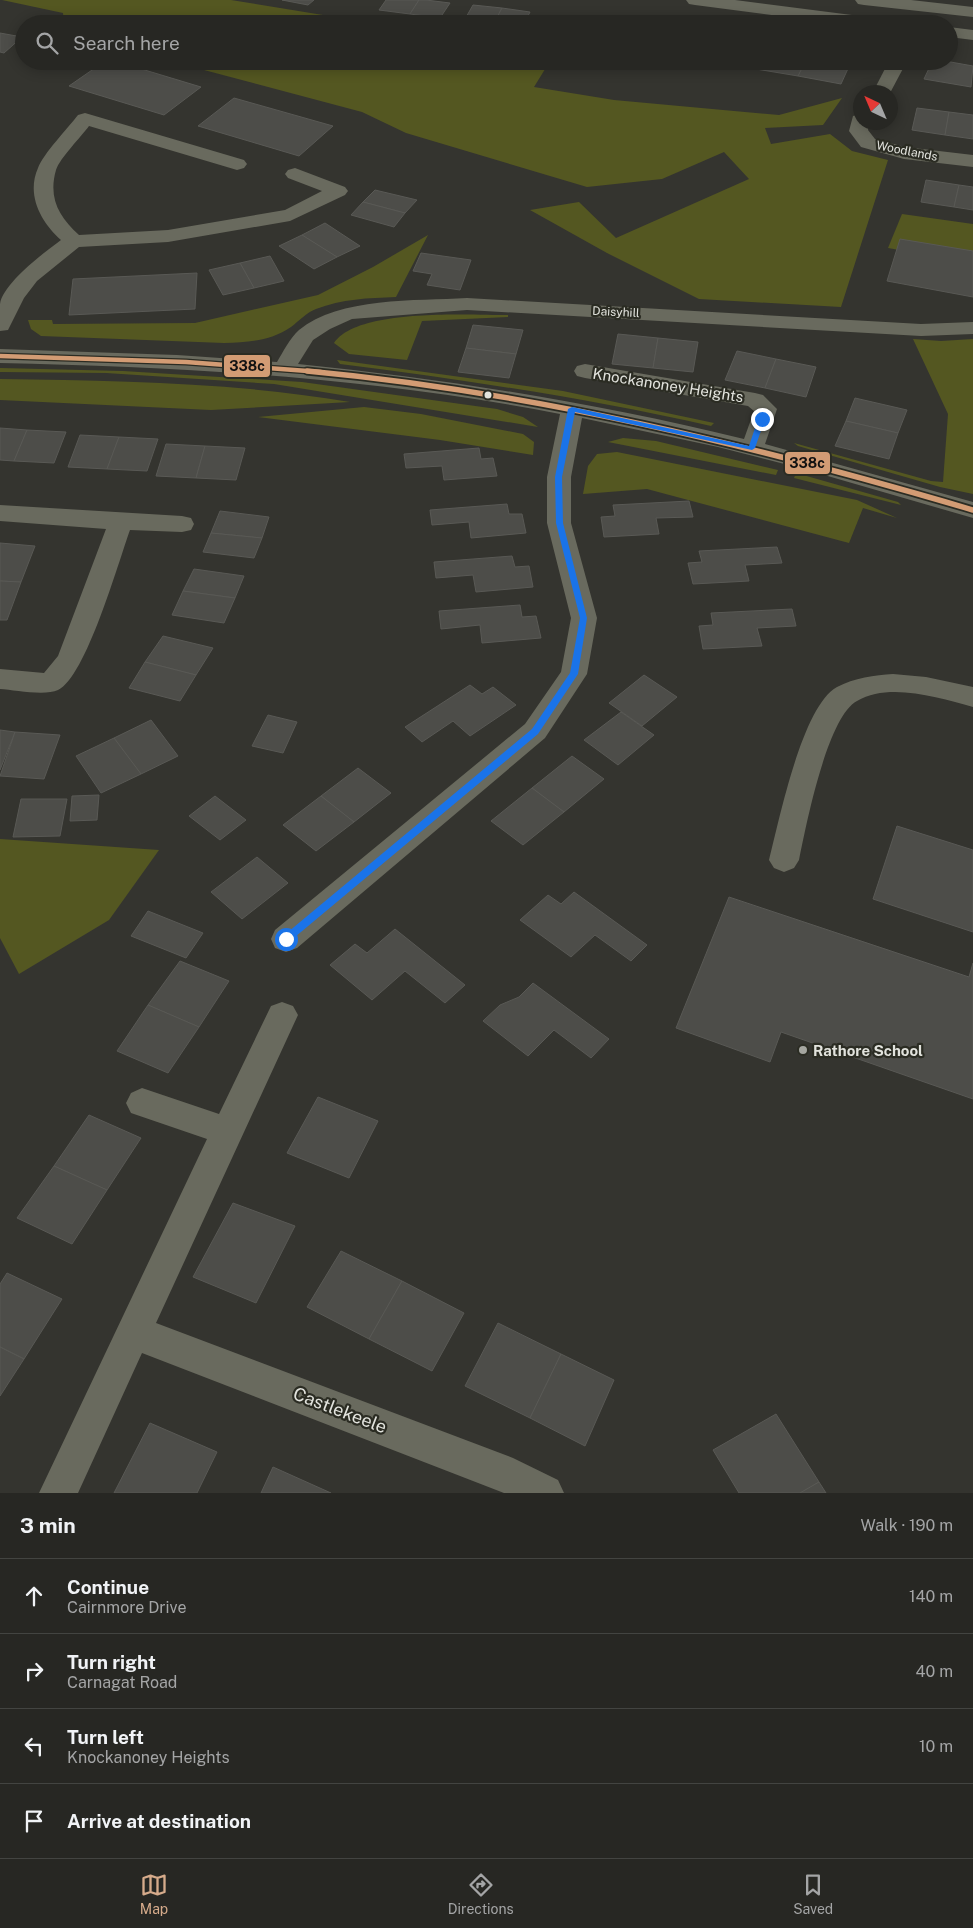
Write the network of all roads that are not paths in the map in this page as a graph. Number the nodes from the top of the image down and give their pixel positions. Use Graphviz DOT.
graph roads {
  1 [pos="695,0"];
  2 [pos="864,0"];
  3 [pos="903,2"];
  4 [pos="973,12"];
  5 [pos="812,15"];
  6 [pos="958,33"];
  7 [pos="973,35"];
  8 [pos="893,70"];
  9 [pos="886,85"];
  10 [pos="858,130"];
  11 [pos="973,162"];
  12 [pos="237,164"];
  13 [pos="295,174"];
  14 [pos="74,241"];
  15 [pos="0,325"];
  16 [pos="973,328"];
  17 [pos="0,356"];
  18 [pos="283,369"];
  19 [pos="585,371"];
  20 [pos="572,409"];
  21 [pos="752,448"];
  22 [pos="973,510"];
  23 [pos="0,513"];
  24 [pos="121,522"];
  25 [pos="182,524"];
  26 [pos="0,679"];
  27 [pos="973,697"];
  28 [pos="784,860"];
  29 [pos="286,939"];
  30 [pos="282,1015"];
  31 [pos="142,1103"];
  32 [pos="227,1131"];
  33 [pos="134,1332"];
  34 [pos="58,1493"];
  35 [pos="545,1493"];
  1 -- 5 [label="street"];
  2 -- 3 [label="street"];
  3 -- 4 [label="street"];
  6 -- 7 [label="street"];
  8 -- 9 [label="street"];
  10 -- 11 [label="street, Woodlands"];
  12 -- 14 [label="street"];
  13 -- 14 [label="street"];
  14 -- 15 [label="street"];
  16 -- 18 [label="street, Daisyhill"];
  17 -- 18 [label="street"];
  18 -- 20 [label="street"];
  19 -- 21 [label="street, Knockanoney Heights"];
  20 -- 21 [label="street"];
  20 -- 29 [label="street"];
  21 -- 22 [label="street"];
  23 -- 24 [label="street"];
  24 -- 25 [label="street"];
  24 -- 26 [label="street"];
  27 -- 28 [label="street"];
  30 -- 32 [label="street"];
  31 -- 32 [label="street"];
  32 -- 33 [label="street"];
  33 -- 34 [label="street"];
  33 -- 35 [label="street, Castlekeele"];
}
